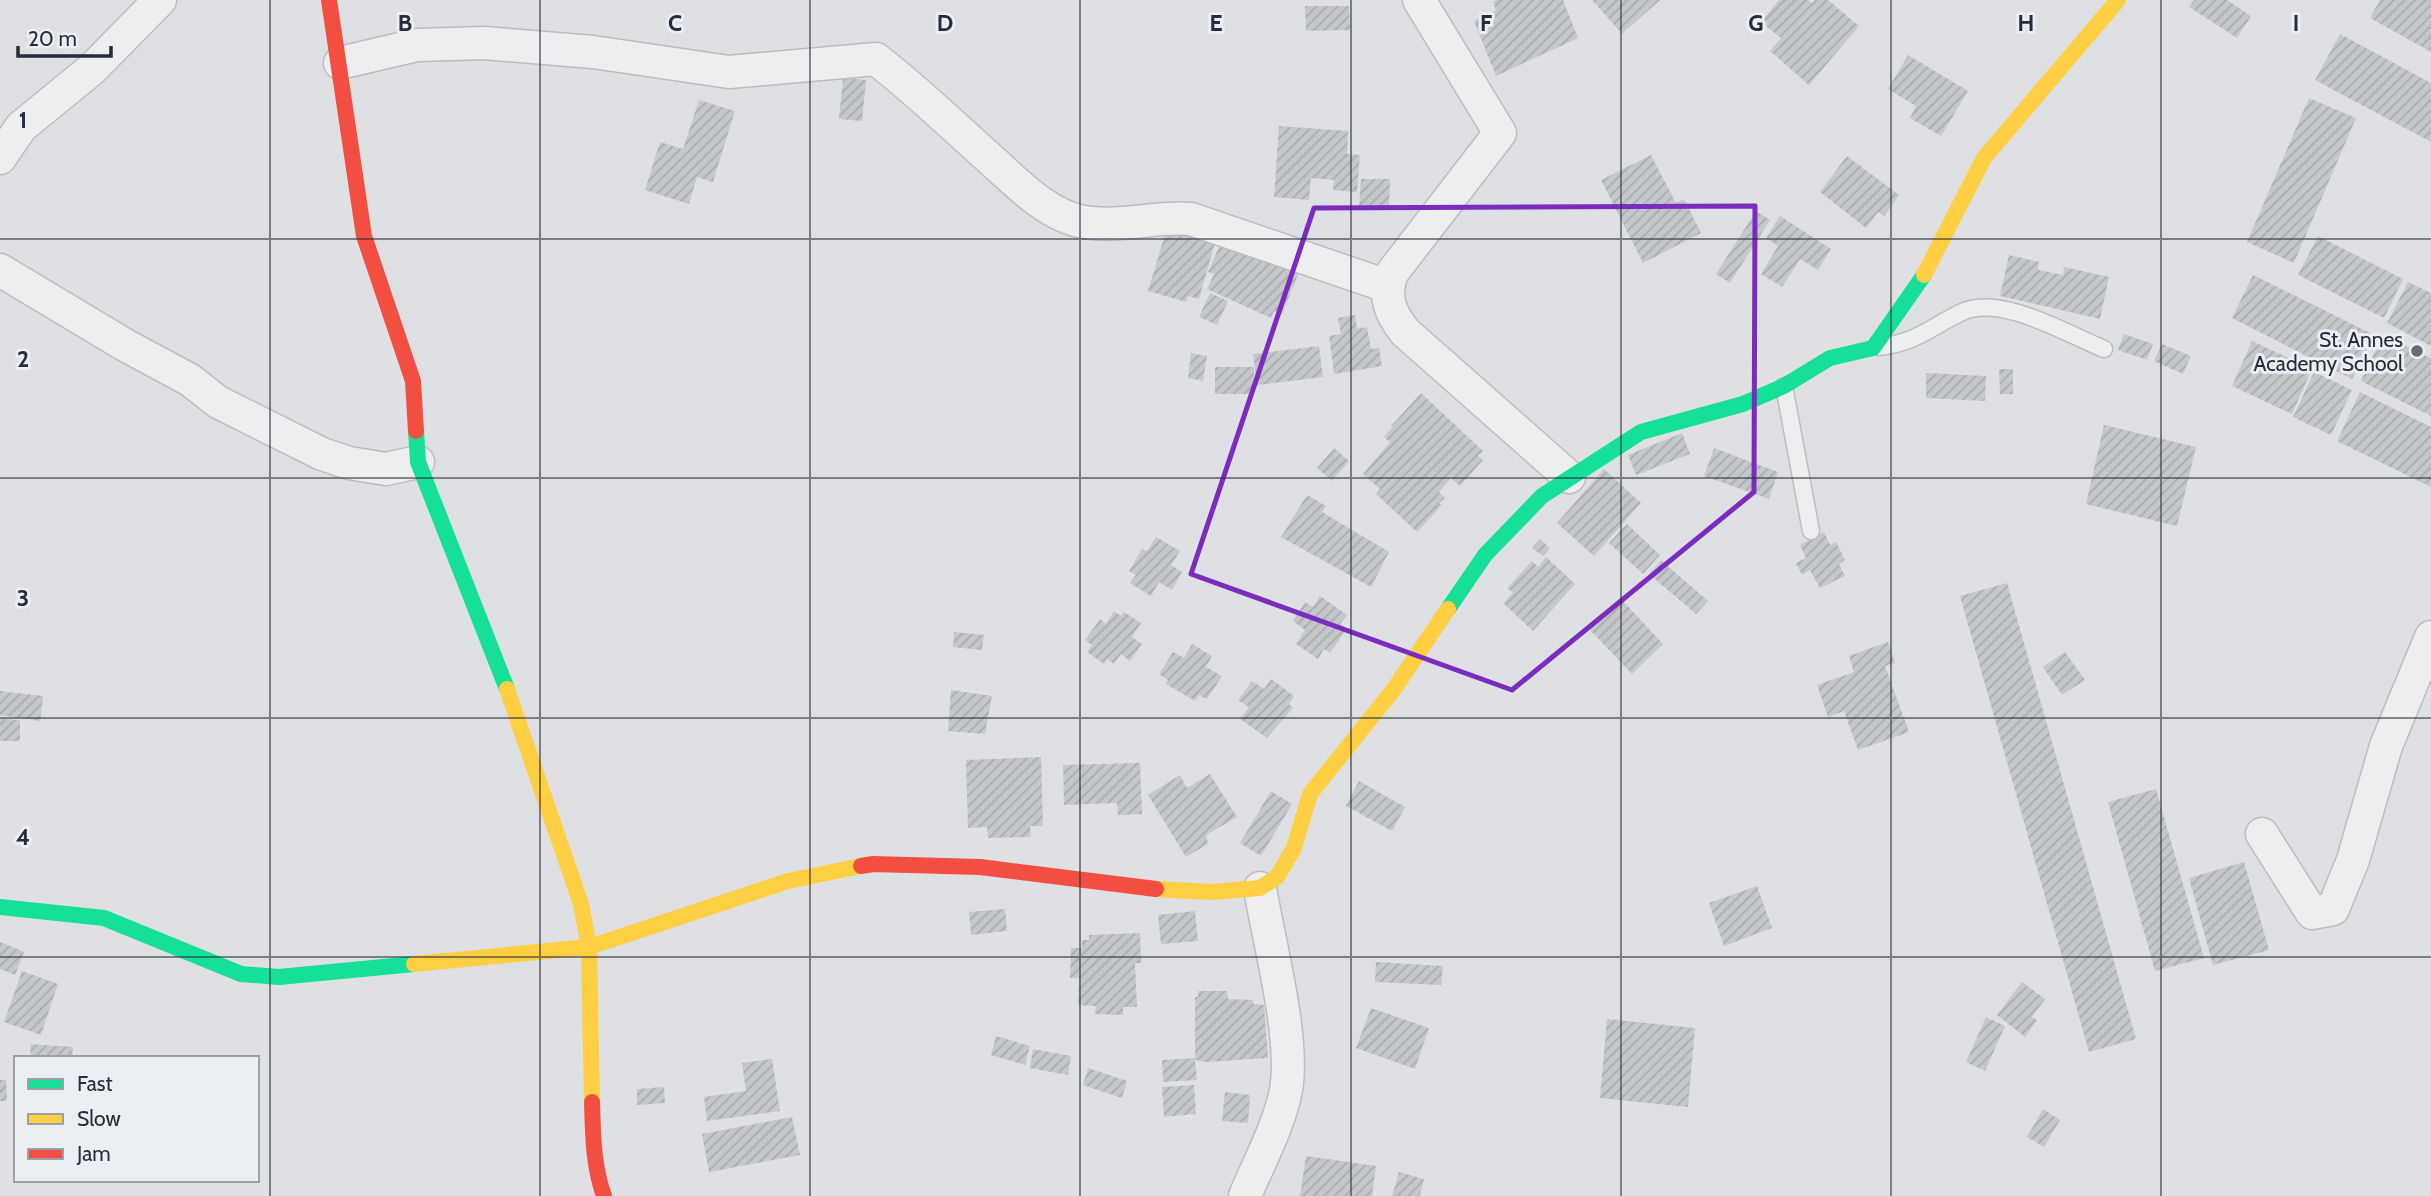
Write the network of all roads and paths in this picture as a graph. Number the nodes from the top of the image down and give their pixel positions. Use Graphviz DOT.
graph roads {
  1 [pos="160,0"];
  2 [pos="329,0"];
  3 [pos="1419,0"];
  4 [pos="2118,0"];
  5 [pos="340,63"];
  6 [pos="0,158"];
  7 [pos="0,270"];
  8 [pos="1387,286"];
  9 [pos="1873,348"];
  10 [pos="2104,349"];
  11 [pos="1784,386"];
  12 [pos="418,462"];
  13 [pos="1569,477"];
  14 [pos="1811,531"];
  15 [pos="2431,637"];
  16 [pos="2262,834"];
  17 [pos="1260,888"];
  18 [pos="0,907"];
  19 [pos="589,947"];
  20 [pos="604,1196"];
  21 [pos="1245,1196"];
  1 -- 6 [label="street"];
  2 -- 5 [label="street"];
  3 -- 8 [label="street"];
  4 -- 9 [label="street"];
  5 -- 8 [label="street"];
  5 -- 12 [label="street"];
  7 -- 12 [label="street"];
  8 -- 13 [label="street"];
  9 -- 10 [label="lane"];
  9 -- 11 [label="street"];
  11 -- 13 [label="street"];
  11 -- 14 [label="lane"];
  12 -- 19 [label="street"];
  13 -- 17 [label="street"];
  15 -- 16 [label="street"];
  17 -- 19 [label="street"];
  17 -- 21 [label="street"];
  18 -- 19 [label="street"];
  19 -- 20 [label="street"];
}
